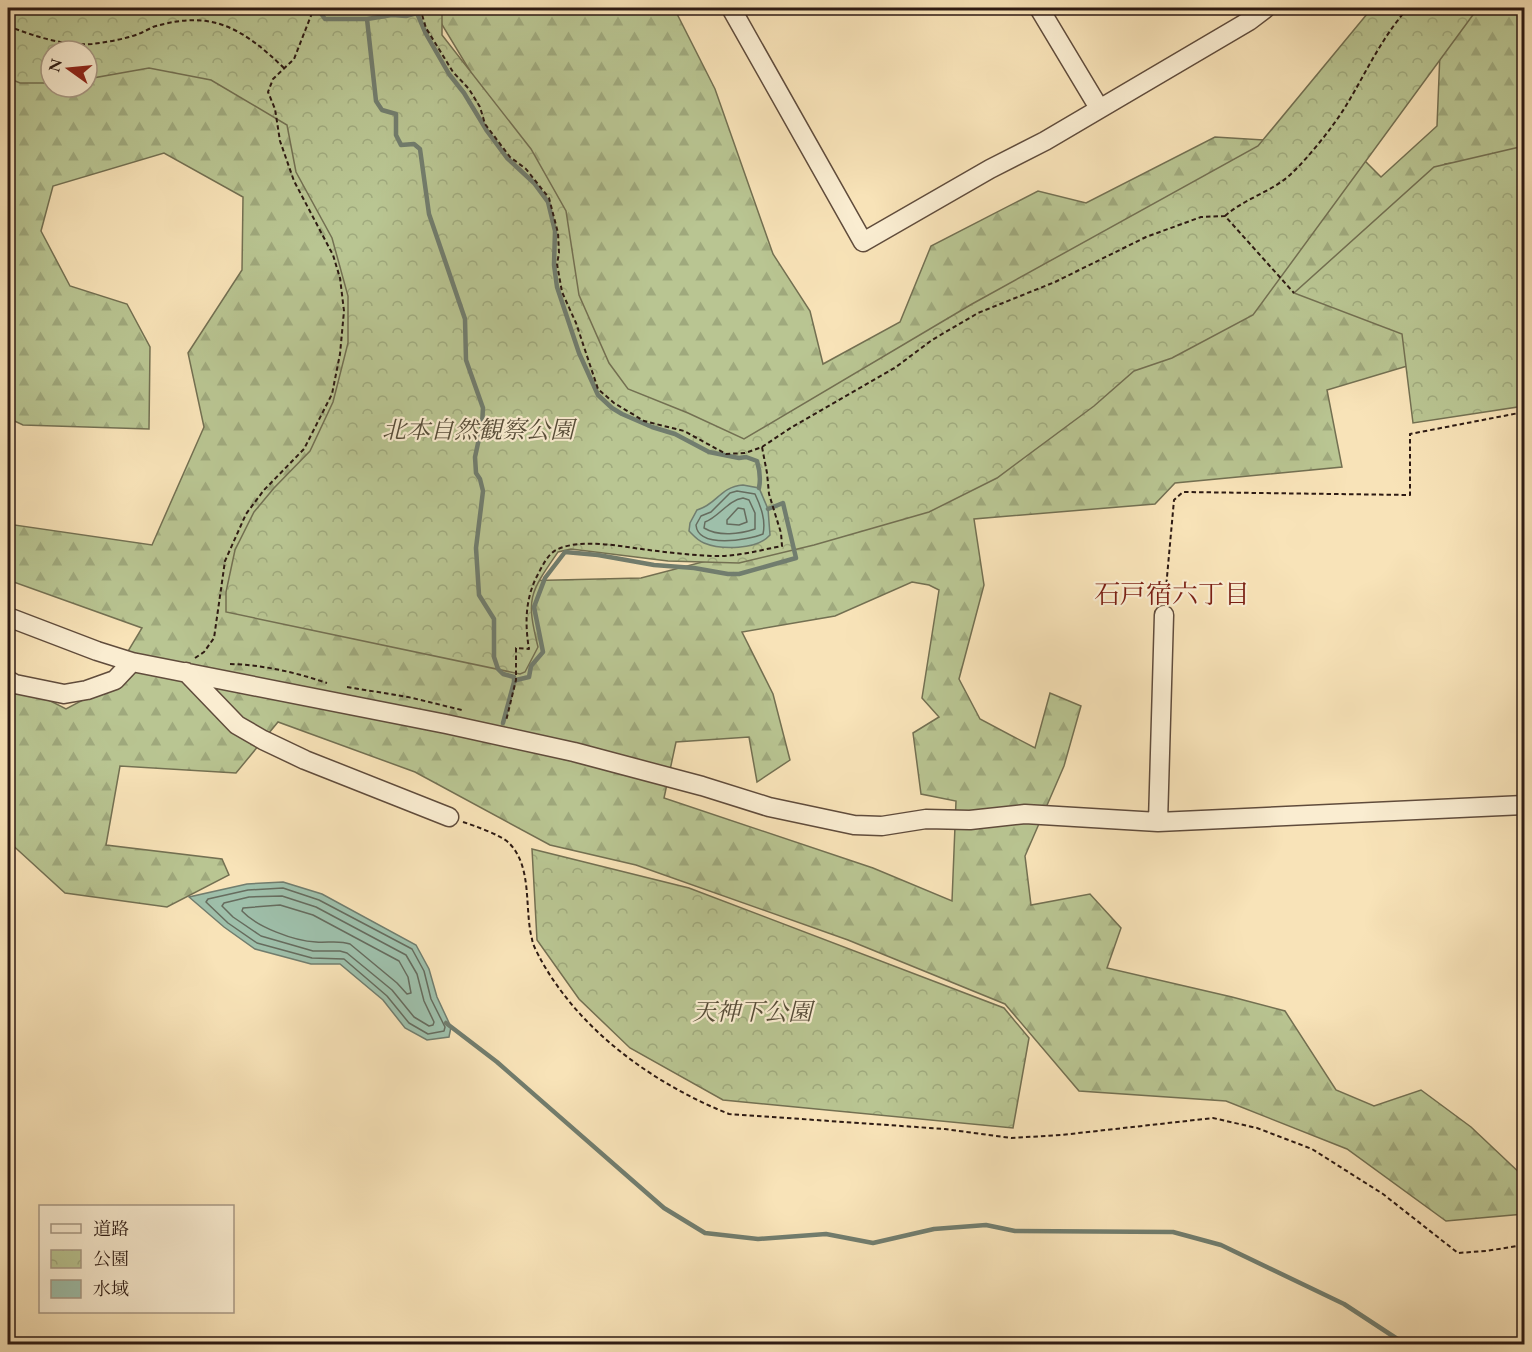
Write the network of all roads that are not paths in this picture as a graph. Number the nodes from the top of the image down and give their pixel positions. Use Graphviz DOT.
graph roads {
  1 [pos="731,8"];
  2 [pos="1039,8"];
  3 [pos="1266,8"];
  4 [pos="1099,108"];
  5 [pos="1164,615"];
  6 [pos="8,617"];
  7 [pos="132,662"];
  8 [pos="191,665"];
  9 [pos="8,680"];
  10 [pos="1524,805"];
  11 [pos="449,817"];
  12 [pos="1158,822"];
  1 -- 4 [label="street"];
  2 -- 4 [label="street"];
  3 -- 4 [label="street"];
  5 -- 12 [label="street"];
  6 -- 7 [label="street"];
  7 -- 8 [label="street"];
  7 -- 9 [label="street"];
  8 -- 11 [label="street"];
  8 -- 12 [label="street"];
  10 -- 12 [label="street"];
}
